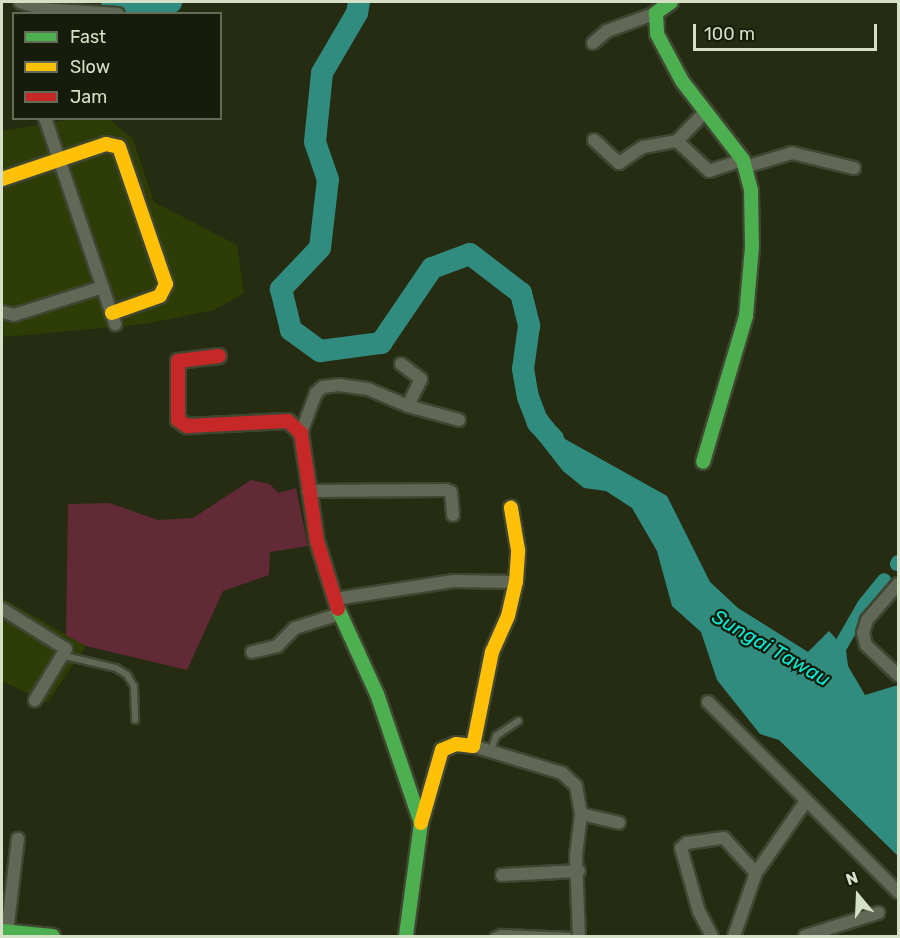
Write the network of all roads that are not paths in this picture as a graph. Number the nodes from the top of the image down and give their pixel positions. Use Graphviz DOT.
graph roads {
  1 [pos="18,2"];
  2 [pos="671,2"];
  3 [pos="88,12"];
  4 [pos="656,13"];
  5 [pos="593,43"];
  6 [pos="705,112"];
  7 [pos="46,120"];
  8 [pos="594,140"];
  9 [pos="676,141"];
  10 [pos="59,159"];
  11 [pos="744,164"];
  12 [pos="854,168"];
  13 [pos="2,178"];
  14 [pos="103,287"];
  15 [pos="2,312"];
  16 [pos="114,319"];
  17 [pos="219,356"];
  18 [pos="401,364"];
  19 [pos="408,406"];
  20 [pos="459,420"];
  21 [pos="301,433"];
  22 [pos="703,462"];
  23 [pos="308,491"];
  24 [pos="511,508"];
  25 [pos="453,515"];
  26 [pos="516,582"];
  27 [pos="898,584"];
  28 [pos="335,598"];
  29 [pos="2,609"];
  30 [pos="340,614"];
  31 [pos="252,652"];
  32 [pos="65,656"];
  33 [pos="898,675"];
  34 [pos="35,700"];
  35 [pos="708,702"];
  36 [pos="135,720"];
  37 [pos="518,721"];
  38 [pos="473,746"];
  39 [pos="491,750"];
  40 [pos="806,801"];
  41 [pos="581,813"];
  42 [pos="421,823"];
  43 [pos="619,823"];
  44 [pos="18,839"];
  45 [pos="579,871"];
  46 [pos="756,873"];
  47 [pos="502,875"];
  48 [pos="898,892"];
  49 [pos="878,914"];
  50 [pos="4,932"];
  51 [pos="53,936"];
  52 [pos="406,936"];
  53 [pos="494,936"];
  54 [pos="569,936"];
  55 [pos="579,936"];
  56 [pos="711,936"];
  57 [pos="734,936"];
  58 [pos="805,936"];
  1 -- 3 [label="street"];
  2 -- 4 [label="street"];
  4 -- 5 [label="street"];
  4 -- 6 [label="street"];
  6 -- 9 [label="street"];
  6 -- 11 [label="street"];
  7 -- 10 [label="street"];
  8 -- 9 [label="street"];
  9 -- 11 [label="street"];
  10 -- 13 [label="street"];
  10 -- 14 [label="street"];
  10 -- 16 [label="street"];
  11 -- 12 [label="street"];
  11 -- 22 [label="street"];
  14 -- 15 [label="street"];
  14 -- 16 [label="street"];
  17 -- 21 [label="street"];
  18 -- 19 [label="street"];
  19 -- 20 [label="street"];
  19 -- 21 [label="street"];
  21 -- 23 [label="street"];
  23 -- 25 [label="street"];
  23 -- 28 [label="street"];
  24 -- 26 [label="street"];
  26 -- 28 [label="street"];
  26 -- 38 [label="street"];
  27 -- 33 [label="street"];
  28 -- 30 [label="street"];
  29 -- 32 [label="street"];
  30 -- 31 [label="street"];
  30 -- 42 [label="street"];
  32 -- 34 [label="street"];
  32 -- 36 [label="lane"];
  35 -- 40 [label="street"];
  37 -- 39 [label="lane"];
  38 -- 39 [label="street"];
  38 -- 42 [label="street"];
  39 -- 41 [label="street"];
  40 -- 46 [label="street"];
  40 -- 48 [label="street"];
  41 -- 43 [label="street"];
  41 -- 45 [label="street"];
  42 -- 52 [label="street"];
  44 -- 50 [label="street"];
  45 -- 47 [label="street"];
  45 -- 55 [label="street"];
  46 -- 56 [label="street"];
  46 -- 57 [label="street"];
  49 -- 58 [label="street"];
  50 -- 51 [label="street"];
  53 -- 54 [label="lane"];
}
